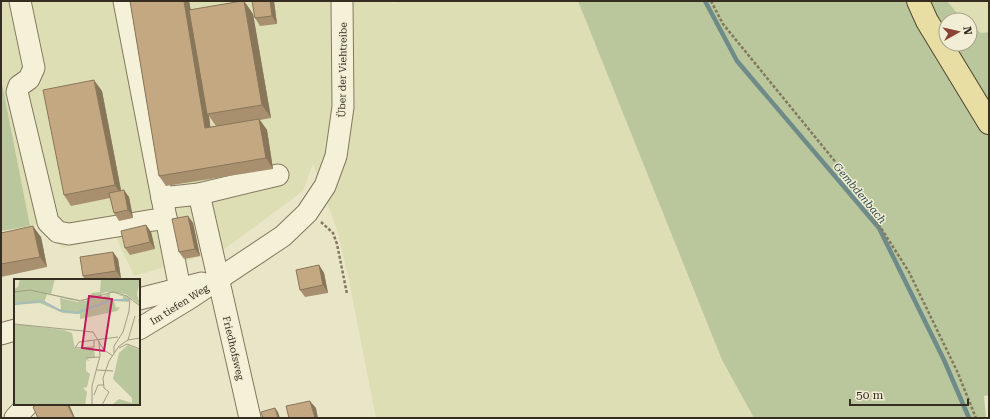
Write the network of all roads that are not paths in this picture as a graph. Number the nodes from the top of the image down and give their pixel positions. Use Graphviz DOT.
graph roads {
  1 [pos="20,1"];
  2 [pos="124,1"];
  3 [pos="342,1"];
  4 [pos="918,1"];
  5 [pos="989,124"];
  6 [pos="278,175"];
  7 [pos="199,194"];
  8 [pos="164,208"];
  9 [pos="218,279"];
  10 [pos="180,289"];
  11 [pos="140,299"];
  12 [pos="140,328"];
  13 [pos="14,330"];
  14 [pos="1,334"];
  15 [pos="27,405"];
  16 [pos="15,418"];
  17 [pos="250,418"];
  1 -- 8 [label="street"];
  2 -- 8 [label="street"];
  3 -- 9 [label="street, Über der Viehtreibe"];
  4 -- 5 [label="main road"];
  6 -- 7 [label="street"];
  7 -- 8 [label="street"];
  7 -- 9 [label="street, Friedhofsweg"];
  8 -- 10 [label="street"];
  9 -- 10 [label="street"];
  9 -- 12 [label="street, Im tiefen Weg"];
  9 -- 17 [label="street, Friedhofsweg"];
  10 -- 11 [label="street"];
  13 -- 14 [label="street"];
  15 -- 16 [label="street"];
}
